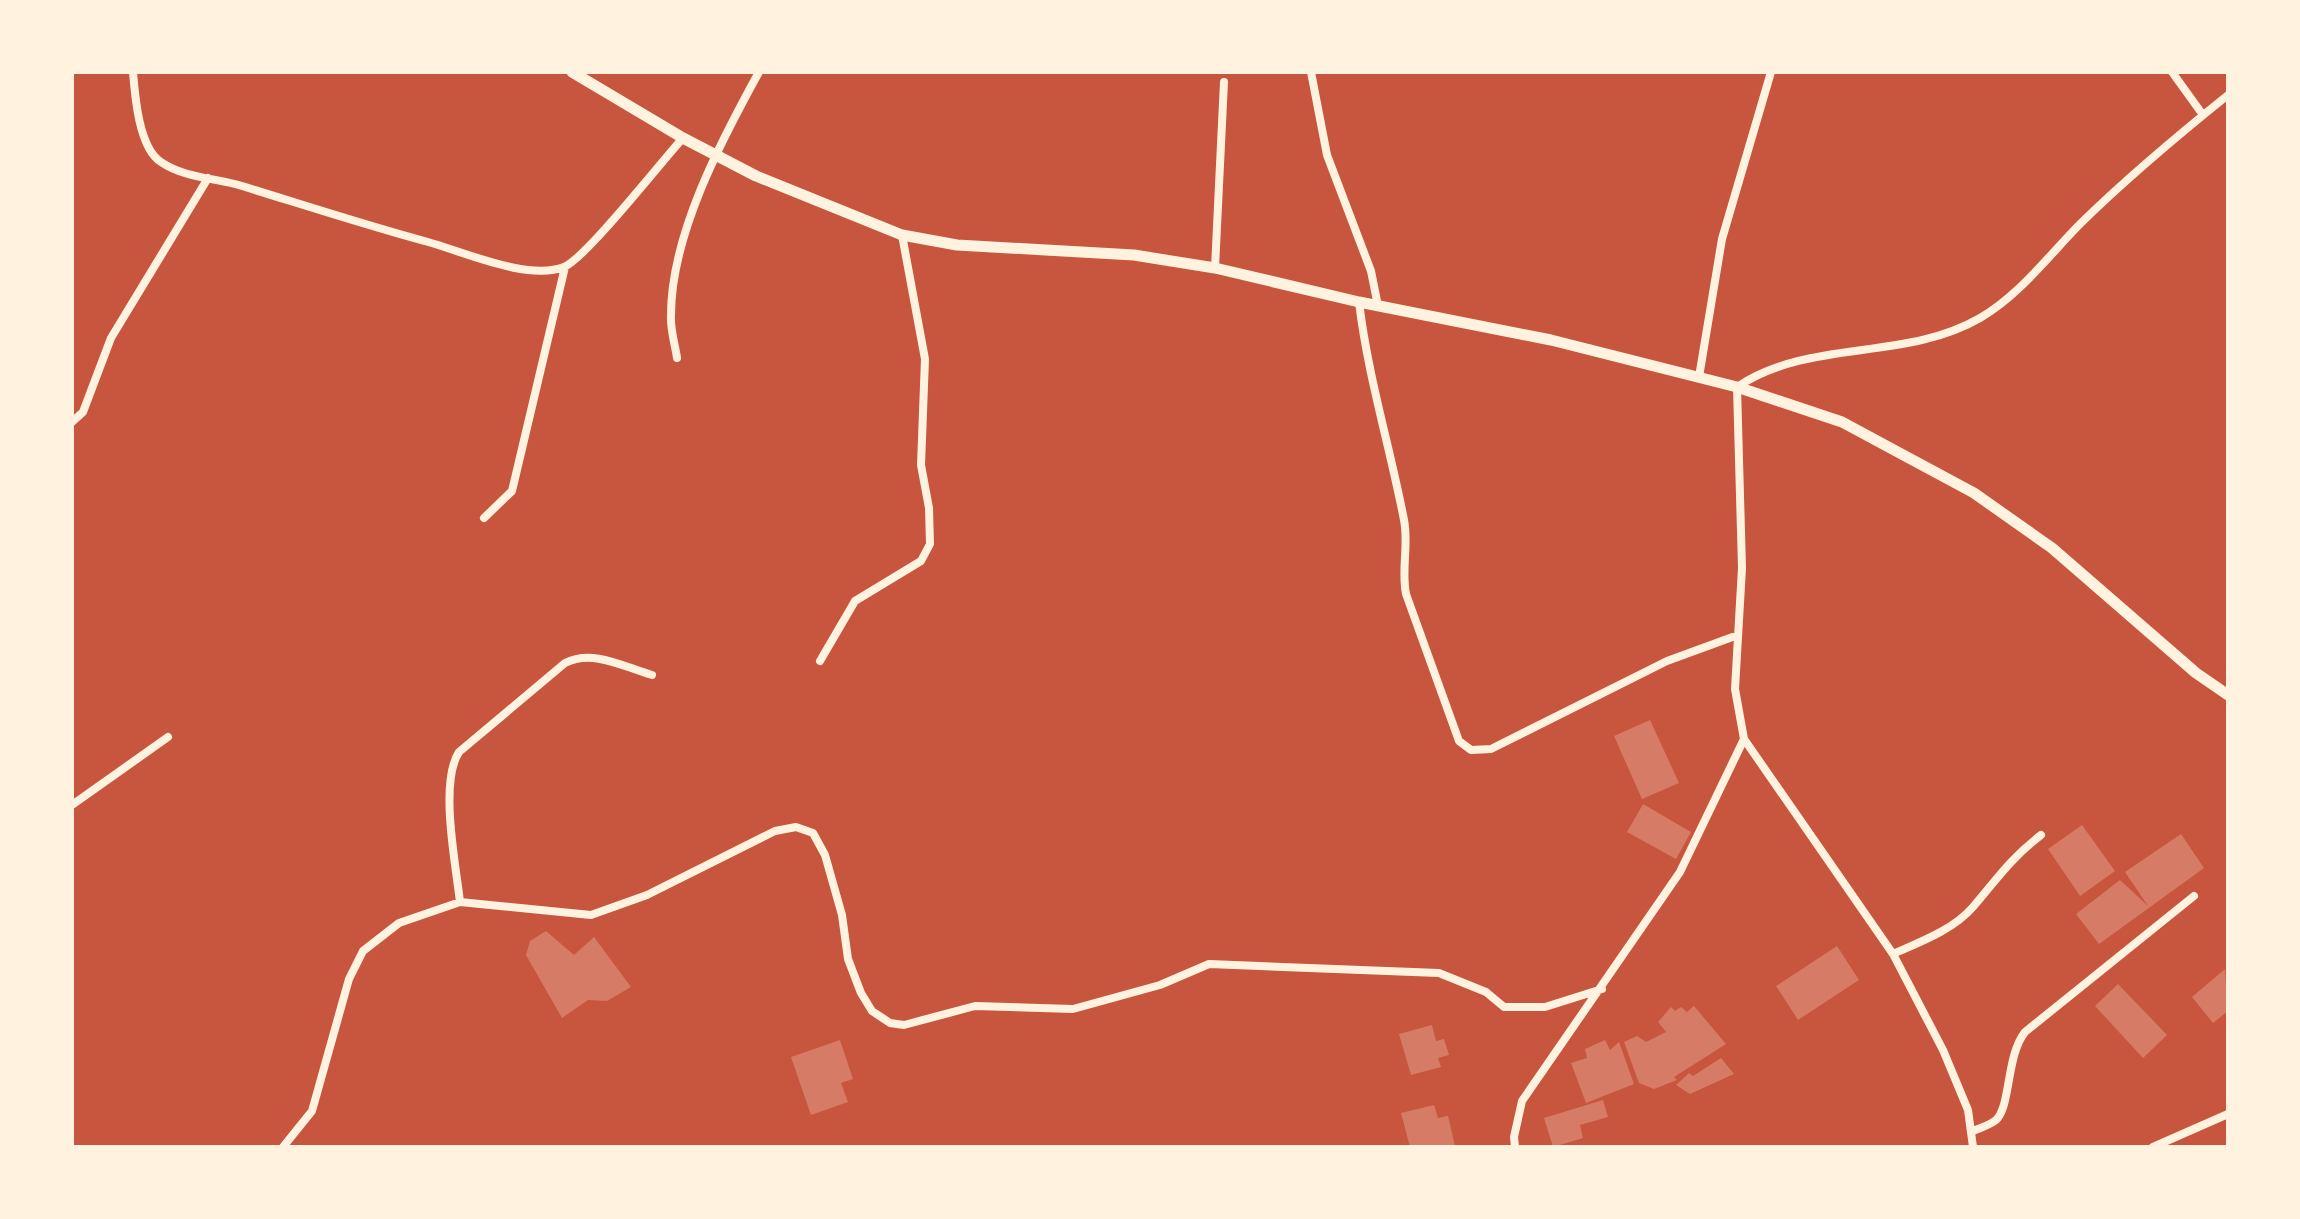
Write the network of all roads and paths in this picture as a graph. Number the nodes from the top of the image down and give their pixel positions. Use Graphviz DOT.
graph roads {
  1 [pos="133,72"];
  2 [pos="572,72"];
  3 [pos="759,72"];
  4 [pos="1311,72"];
  5 [pos="1771,72"];
  6 [pos="2172,72"];
  7 [pos="1224,82"];
  8 [pos="2228,95"];
  9 [pos="2203,115"];
  10 [pos="683,138"];
  11 [pos="714,153"];
  12 [pos="208,178"];
  13 [pos="902,235"];
  14 [pos="565,267"];
  15 [pos="1215,268"];
  16 [pos="1359,302"];
  17 [pos="1378,306"];
  18 [pos="677,358"];
  19 [pos="1699,377"];
  20 [pos="1737,387"];
  21 [pos="72,422"];
  22 [pos="484,518"];
  23 [pos="1738,635"];
  24 [pos="820,661"];
  25 [pos="652,675"];
  26 [pos="2228,695"];
  27 [pos="168,737"];
  28 [pos="1744,739"];
  29 [pos="72,805"];
  30 [pos="2041,835"];
  31 [pos="2194,896"];
  32 [pos="460,902"];
  33 [pos="1893,954"];
  34 [pos="1602,989"];
  35 [pos="2228,1114"];
  36 [pos="1973,1131"];
  37 [pos="283,1147"];
  38 [pos="1515,1147"];
  39 [pos="1973,1147"];
  40 [pos="2153,1147"];
  1 -- 12 [label="street"];
  2 -- 10 [label="street"];
  3 -- 11 [label="street"];
  4 -- 17 [label="street"];
  5 -- 19 [label="street"];
  6 -- 9 [label="street"];
  7 -- 15 [label="street"];
  8 -- 9 [label="street"];
  9 -- 20 [label="street"];
  10 -- 11 [label="street"];
  10 -- 14 [label="street"];
  11 -- 13 [label="street"];
  11 -- 18 [label="street"];
  12 -- 14 [label="street"];
  12 -- 21 [label="street"];
  13 -- 15 [label="street"];
  13 -- 24 [label="street"];
  14 -- 22 [label="street"];
  15 -- 16 [label="street"];
  16 -- 17 [label="street"];
  16 -- 23 [label="street"];
  17 -- 19 [label="street"];
  19 -- 20 [label="street"];
  20 -- 23 [label="street"];
  20 -- 26 [label="street"];
  23 -- 28 [label="street"];
  25 -- 32 [label="street"];
  27 -- 29 [label="street"];
  28 -- 33 [label="street"];
  28 -- 34 [label="street"];
  30 -- 33 [label="street"];
  31 -- 36 [label="street"];
  32 -- 34 [label="street"];
  32 -- 37 [label="street"];
  33 -- 36 [label="street"];
  34 -- 38 [label="street"];
  35 -- 40 [label="street"];
  36 -- 39 [label="street"];
}
